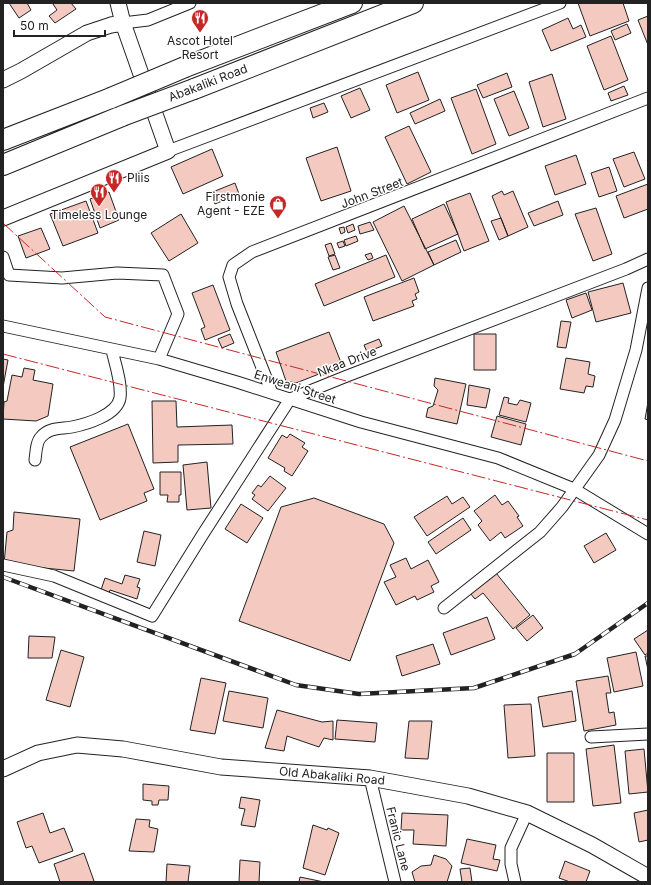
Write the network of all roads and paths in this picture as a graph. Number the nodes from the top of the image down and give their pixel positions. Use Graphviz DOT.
graph roads {
  1 [pos="118,3"];
  2 [pos="190,3"];
  3 [pos="352,3"];
  4 [pos="413,3"];
  5 [pos="560,3"];
  6 [pos="123,23"];
  7 [pos="3,80"];
  8 [pos="648,98"];
  9 [pos="3,140"];
  10 [pos="168,151"];
  11 [pos="3,166"];
  12 [pos="3,218"];
  13 [pos="3,257"];
  14 [pos="648,259"];
  15 [pos="648,288"];
  16 [pos="3,326"];
  17 [pos="112,350"];
  18 [pos="159,359"];
  19 [pos="272,393"];
  20 [pos="290,399"];
  21 [pos="35,460"];
  22 [pos="574,489"];
  23 [pos="648,534"];
  24 [pos="3,565"];
  25 [pos="444,608"];
  26 [pos="648,734"];
  27 [pos="591,737"];
  28 [pos="3,769"];
  29 [pos="370,778"];
  30 [pos="527,813"];
  31 [pos="648,877"];
  32 [pos="395,882"];
  33 [pos="515,882"];
  1 -- 6 [label="main road"];
  2 -- 6 [label="street"];
  3 -- 9 [label="highway, Abakaliki Road, bridge"];
  4 -- 11 [label="highway, Abakaliki Road, bridge"];
  5 -- 10 [label="street"];
  6 -- 7 [label="main road"];
  6 -- 10 [label="main road"];
  8 -- 19 [label="street, John Street"];
  10 -- 12 [label="main road"];
  13 -- 18 [label="street"];
  14 -- 20 [label="street, Nkaa Drive"];
  15 -- 22 [label="street"];
  16 -- 17 [label="street, Enweani Street"];
  17 -- 18 [label="street, Enweani Street"];
  17 -- 21 [label="street"];
  18 -- 19 [label="street, Enweani Street"];
  19 -- 20 [label="street, Enweani Street"];
  20 -- 22 [label="street, Enweani Street"];
  20 -- 24 [label="street"];
  22 -- 23 [label="street, Enweani Street"];
  22 -- 25 [label="street"];
  26 -- 27 [label="street"];
  28 -- 29 [label="main road, Old Abakaliki Road"];
  29 -- 30 [label="main road, Old Abakaliki Road"];
  29 -- 32 [label="street, Franic Lane"];
  30 -- 31 [label="main road, Old Abakaliki Road"];
  30 -- 33 [label="street"];
}
